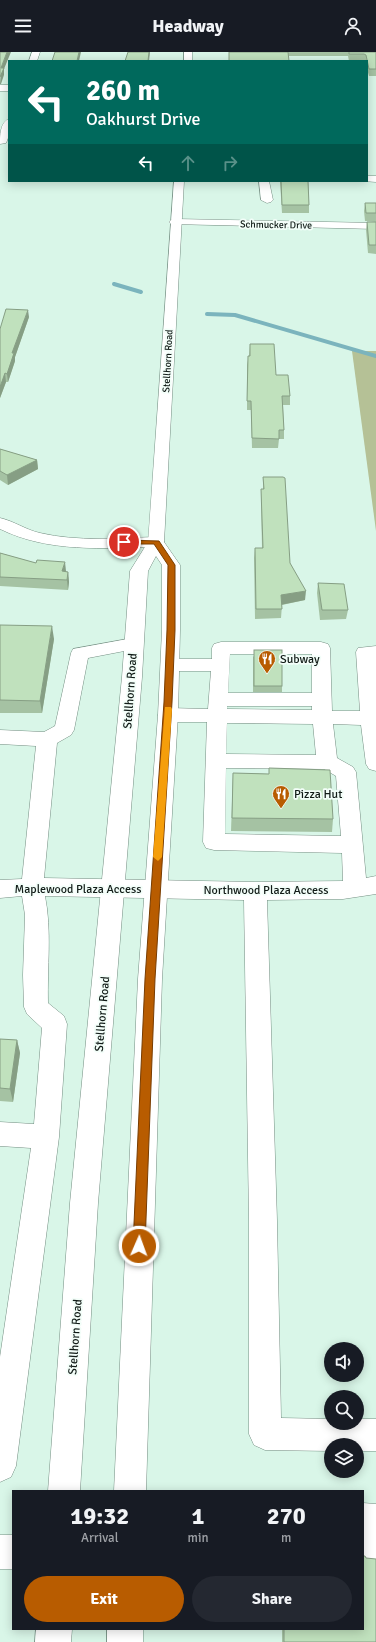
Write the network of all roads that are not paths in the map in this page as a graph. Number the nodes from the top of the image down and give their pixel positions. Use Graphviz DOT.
graph roads {
  1 [pos="8,124"];
  2 [pos="1,141"];
  3 [pos="179,182"];
  4 [pos="264,182"];
  5 [pos="267,200"];
  6 [pos="175,222"];
  7 [pos="376,226"];
  8 [pos="0,524"];
  9 [pos="156,542"];
  10 [pos="133,644"];
  11 [pos="376,652"];
  12 [pos="221,656"];
  13 [pos="170,665"];
  14 [pos="218,707"];
  15 [pos="322,708"];
  16 [pos="168,715"];
  17 [pos="373,718"];
  18 [pos="0,737"];
  19 [pos="47,738"];
  20 [pos="216,760"];
  21 [pos="327,762"];
  22 [pos="376,764"];
  23 [pos="353,845"];
  24 [pos="32,887"];
  25 [pos="366,887"];
  26 [pos="114,888"];
  27 [pos="0,889"];
  28 [pos="156,889"];
  29 [pos="256,891"];
  30 [pos="0,1134"];
  31 [pos="46,1136"];
  32 [pos="376,1435"];
  33 [pos="0,1466"];
  34 [pos="64,1490"];
  35 [pos="130,1490"];
  36 [pos="364,1520"];
  37 [pos="376,1521"];
  38 [pos="364,1546"];
  39 [pos="376,1546"];
  40 [pos="0,1552"];
  41 [pos="12,1552"];
  42 [pos="54,1630"];
  43 [pos="125,1630"];
  44 [pos="53,1642"];
  45 [pos="125,1642"];
  1 -- 2 [label="main road"];
  3 -- 6 [label="main road, Stellhorn Road"];
  4 -- 5 [label="main road"];
  6 -- 7 [label="main road, Schmucker Drive"];
  6 -- 9 [label="main road, Stellhorn Road"];
  8 -- 9 [label="main road"];
  9 -- 10 [label="main road, Stellhorn Road"];
  9 -- 13 [label="main road"];
  10 -- 19 [label="main road"];
  10 -- 26 [label="main road, Stellhorn Road"];
  11 -- 17 [label="main road"];
  12 -- 13 [label="main road"];
  12 -- 14 [label="main road"];
  12 -- 15 [label="main road"];
  13 -- 16 [label="main road"];
  14 -- 15 [label="main road"];
  14 -- 16 [label="main road"];
  14 -- 20 [label="main road"];
  15 -- 17 [label="main road"];
  15 -- 21 [label="main road"];
  16 -- 28 [label="main road"];
  17 -- 22 [label="main road"];
  18 -- 19 [label="main road"];
  19 -- 24 [label="main road"];
  20 -- 21 [label="main road"];
  20 -- 23 [label="main road"];
  21 -- 23 [label="main road"];
  23 -- 25 [label="main road"];
  24 -- 26 [label="main road, Maplewood Plaza Access"];
  24 -- 27 [label="main road, Maplewood Plaza Access"];
  24 -- 31 [label="main road"];
  25 -- 29 [label="main road, Northwood Plaza Access"];
  26 -- 28 [label="main road, Maplewood Plaza Access"];
  26 -- 34 [label="main road, Stellhorn Road"];
  28 -- 29 [label="main road, Northwood Plaza Access"];
  28 -- 35 [label="main road"];
  29 -- 32 [label="main road"];
  30 -- 31 [label="main road"];
  31 -- 33 [label="main road"];
  36 -- 37 [label="main road"];
  38 -- 39 [label="main road"];
  40 -- 41 [label="main road"];
  42 -- 44 [label="main road"];
  43 -- 45 [label="main road"];
}
